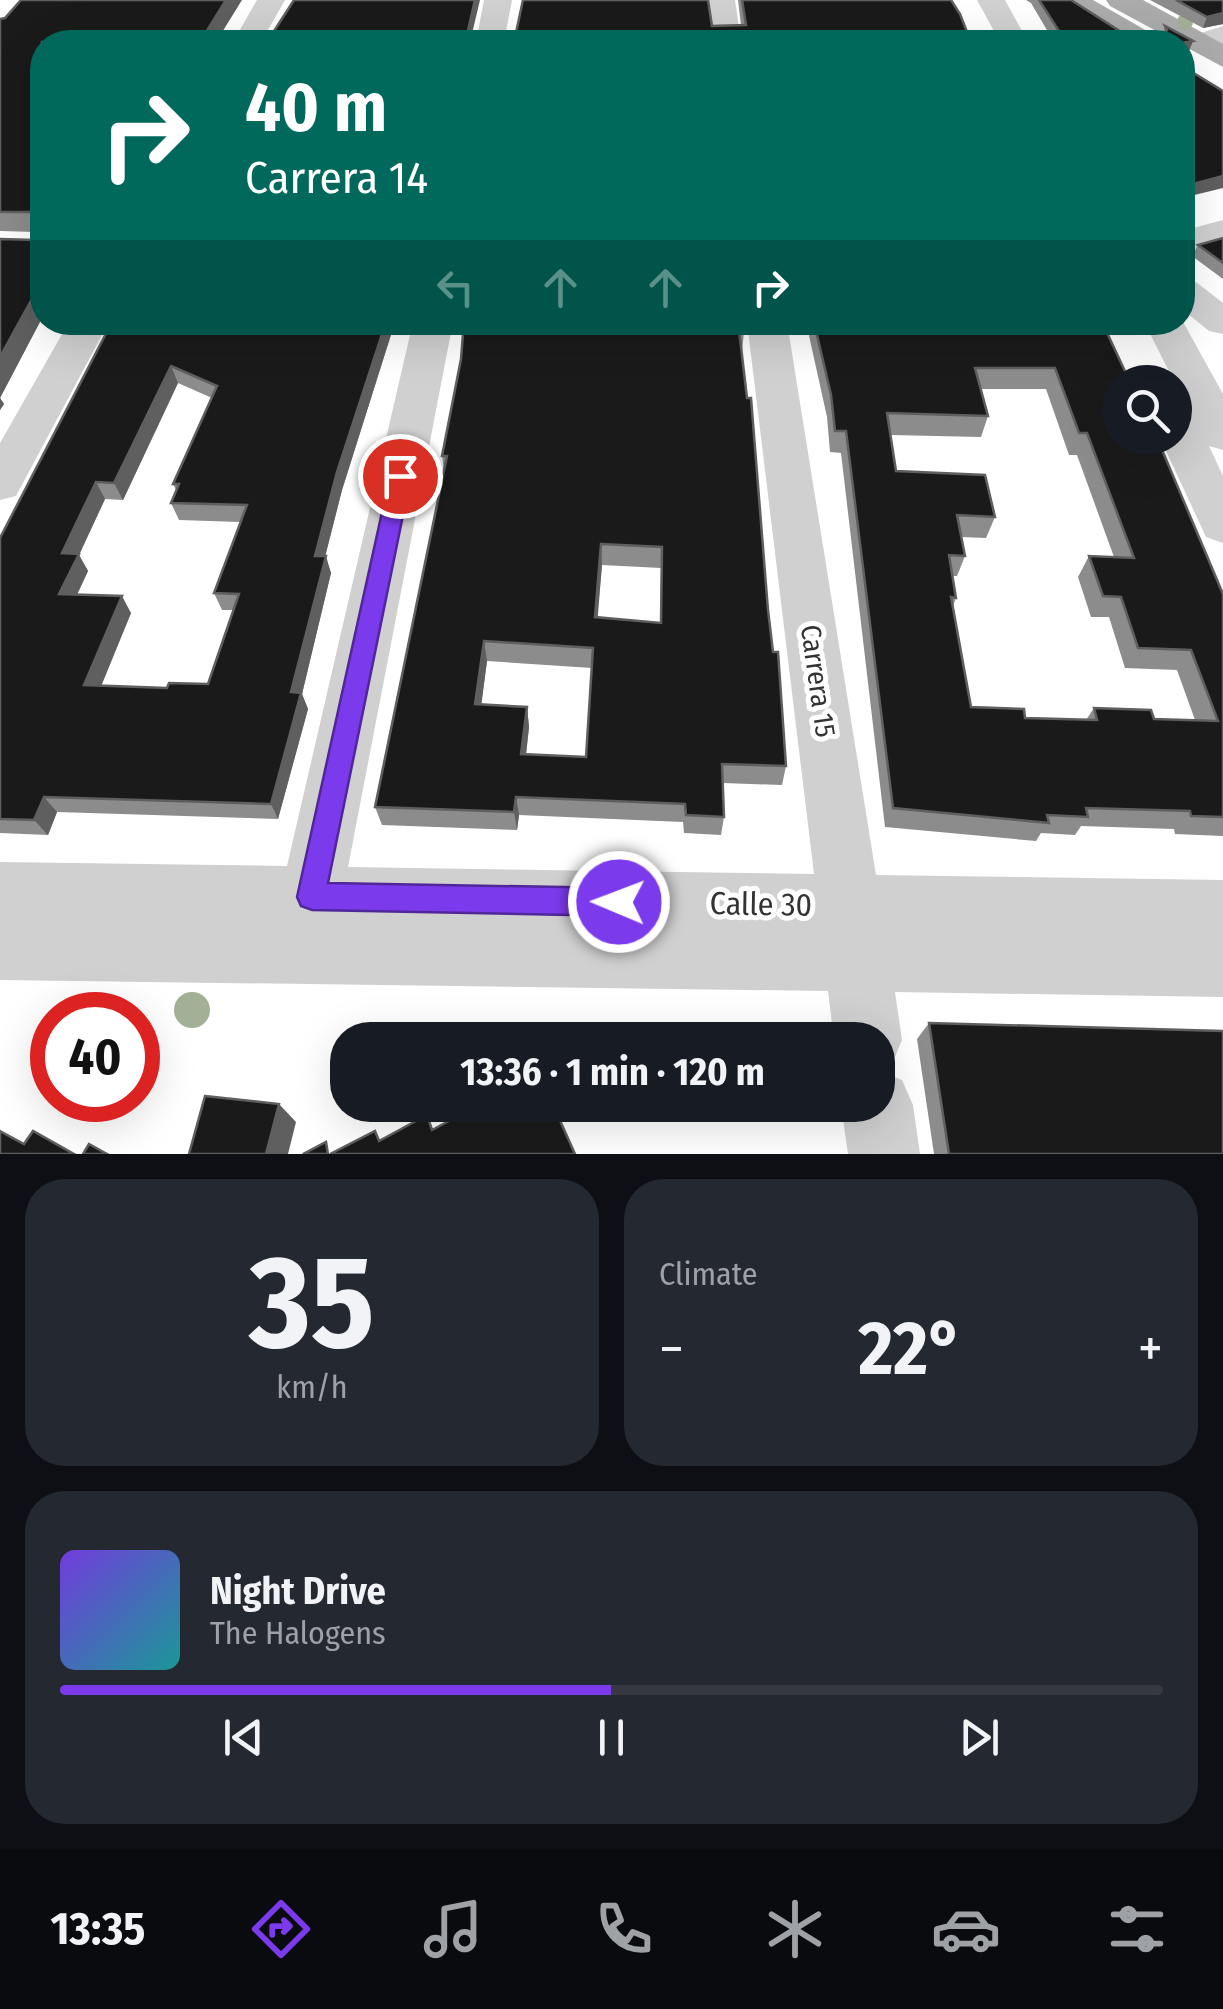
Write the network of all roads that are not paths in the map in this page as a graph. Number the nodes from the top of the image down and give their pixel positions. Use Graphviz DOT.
graph roads {
  1 [pos="271,0"];
  2 [pos="498,0"];
  3 [pos="721,0"];
  4 [pos="970,0"];
  5 [pos="991,0"];
  6 [pos="1071,0"];
  7 [pos="1122,0"];
  8 [pos="254,30"];
  9 [pos="492,30"];
  10 [pos="725,30"];
  11 [pos="986,30"];
  12 [pos="1007,30"];
  13 [pos="1122,30"];
  14 [pos="1173,30"];
  15 [pos="1207,50"];
  16 [pos="1223,90"];
  17 [pos="1223,231"];
  18 [pos="1195,239"];
  19 [pos="1195,300"];
  20 [pos="1223,322"];
  21 [pos="82,335"];
  22 [pos="430,335"];
  23 [pos="769,335"];
  24 [pos="1134,335"];
  25 [pos="1171,335"];
  26 [pos="1148,365"];
  27 [pos="1223,435"];
  28 [pos="1191,455"];
  29 [pos="0,484"];
  30 [pos="1223,524"];
  31 [pos="0,892"];
  32 [pos="312,897"];
  33 [pos="1223,912"];
  34 [pos="853,932"];
  35 [pos="0,948"];
  36 [pos="1223,964"];
  37 [pos="866,1022"];
  38 [pos="879,1122"];
  39 [pos="884,1154"];
  1 -- 8 [label="street"];
  2 -- 9 [label="street"];
  3 -- 10 [label="street"];
  4 -- 11 [label="street"];
  5 -- 12 [label="street"];
  6 -- 13 [label="main road"];
  7 -- 14 [label="main road"];
  15 -- 16 [label="main road"];
  17 -- 18 [label="street"];
  19 -- 20 [label="street"];
  21 -- 29 [label="street"];
  22 -- 32 [label="street"];
  23 -- 34 [label="street, Carrera 15"];
  24 -- 26 [label="street"];
  25 -- 27 [label="street"];
  28 -- 30 [label="street"];
  31 -- 32 [label="street, Calle 30"];
  32 -- 34 [label="street, Calle 30"];
  33 -- 34 [label="street, Calle 30"];
  34 -- 35 [label="street, Calle 30"];
  34 -- 36 [label="street, Calle 30"];
  34 -- 37 [label="street, Carrera 15"];
  38 -- 39 [label="street"];
}
